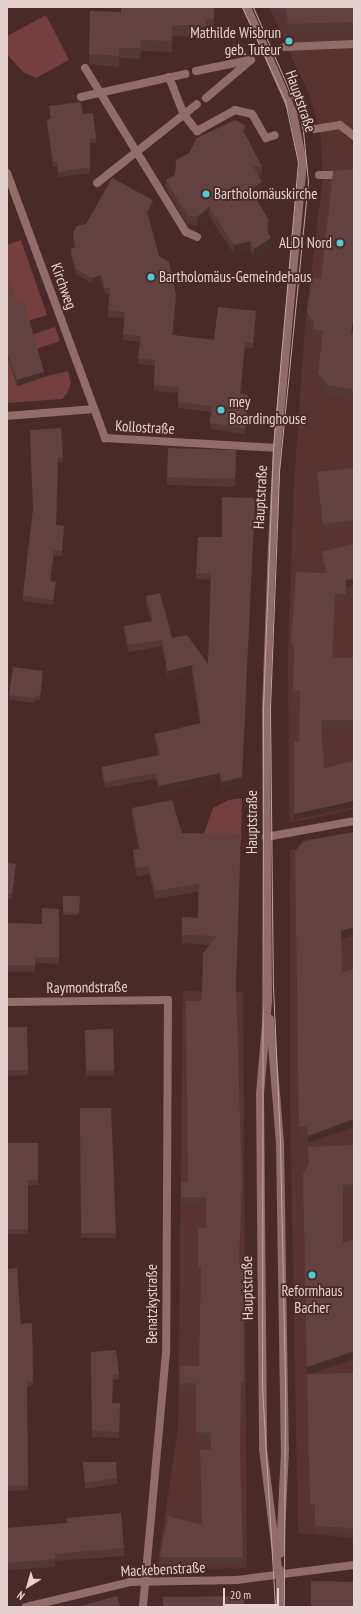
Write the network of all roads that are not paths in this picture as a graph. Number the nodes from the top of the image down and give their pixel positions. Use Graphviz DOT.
graph roads {
  1 [pos="247,7"];
  2 [pos="354,44"];
  3 [pos="285,47"];
  4 [pos="85,68"];
  5 [pos="196,71"];
  6 [pos="185,74"];
  7 [pos="169,77"];
  8 [pos="100,92"];
  9 [pos="81,97"];
  10 [pos="206,98"];
  11 [pos="197,104"];
  12 [pos="184,115"];
  13 [pos="315,129"];
  14 [pos="276,136"];
  15 [pos="354,136"];
  16 [pos="137,152"];
  17 [pos="7,173"];
  18 [pos="319,175"];
  19 [pos="354,175"];
  20 [pos="97,183"];
  21 [pos="197,237"];
  22 [pos="94,409"];
  23 [pos="7,416"];
  24 [pos="277,448"];
  25 [pos="354,821"];
  26 [pos="266,837"];
  27 [pos="168,1000"];
  28 [pos="268,1001"];
  29 [pos="7,1002"];
  30 [pos="354,1565"];
  31 [pos="279,1575"];
  32 [pos="146,1581"];
  33 [pos="26,1607"];
  34 [pos="143,1607"];
  35 [pos="280,1607"];
  1 -- 24 [label="street, Hauptstraße"];
  2 -- 3 [label="street"];
  4 -- 8 [label="street"];
  5 -- 10 [label="street"];
  6 -- 7 [label="street"];
  7 -- 8 [label="street"];
  7 -- 12 [label="street"];
  8 -- 9 [label="street"];
  8 -- 16 [label="street"];
  11 -- 12 [label="street"];
  12 -- 14 [label="street"];
  12 -- 16 [label="street"];
  13 -- 15 [label="street"];
  16 -- 20 [label="street"];
  16 -- 21 [label="street"];
  17 -- 22 [label="street, Kirchweg"];
  18 -- 19 [label="street"];
  22 -- 23 [label="street"];
  22 -- 24 [label="street, Kollostraße"];
  24 -- 26 [label="street, Hauptstraße"];
  25 -- 26 [label="street"];
  26 -- 28 [label="street, Hauptstraße"];
  27 -- 29 [label="street, Raymondstraße"];
  27 -- 32 [label="street, Benatzkystraße"];
  28 -- 31 [label="street, Hauptstraße"];
  28 -- 31 [label="street, Hauptstraße"];
  30 -- 31 [label="street, Mackebenstraße"];
  31 -- 32 [label="street, Mackebenstraße"];
  31 -- 35 [label="street, Hauptstraße"];
  32 -- 33 [label="street, Mackebenstraße"];
  32 -- 34 [label="street, Benatzkystraße"];
}
